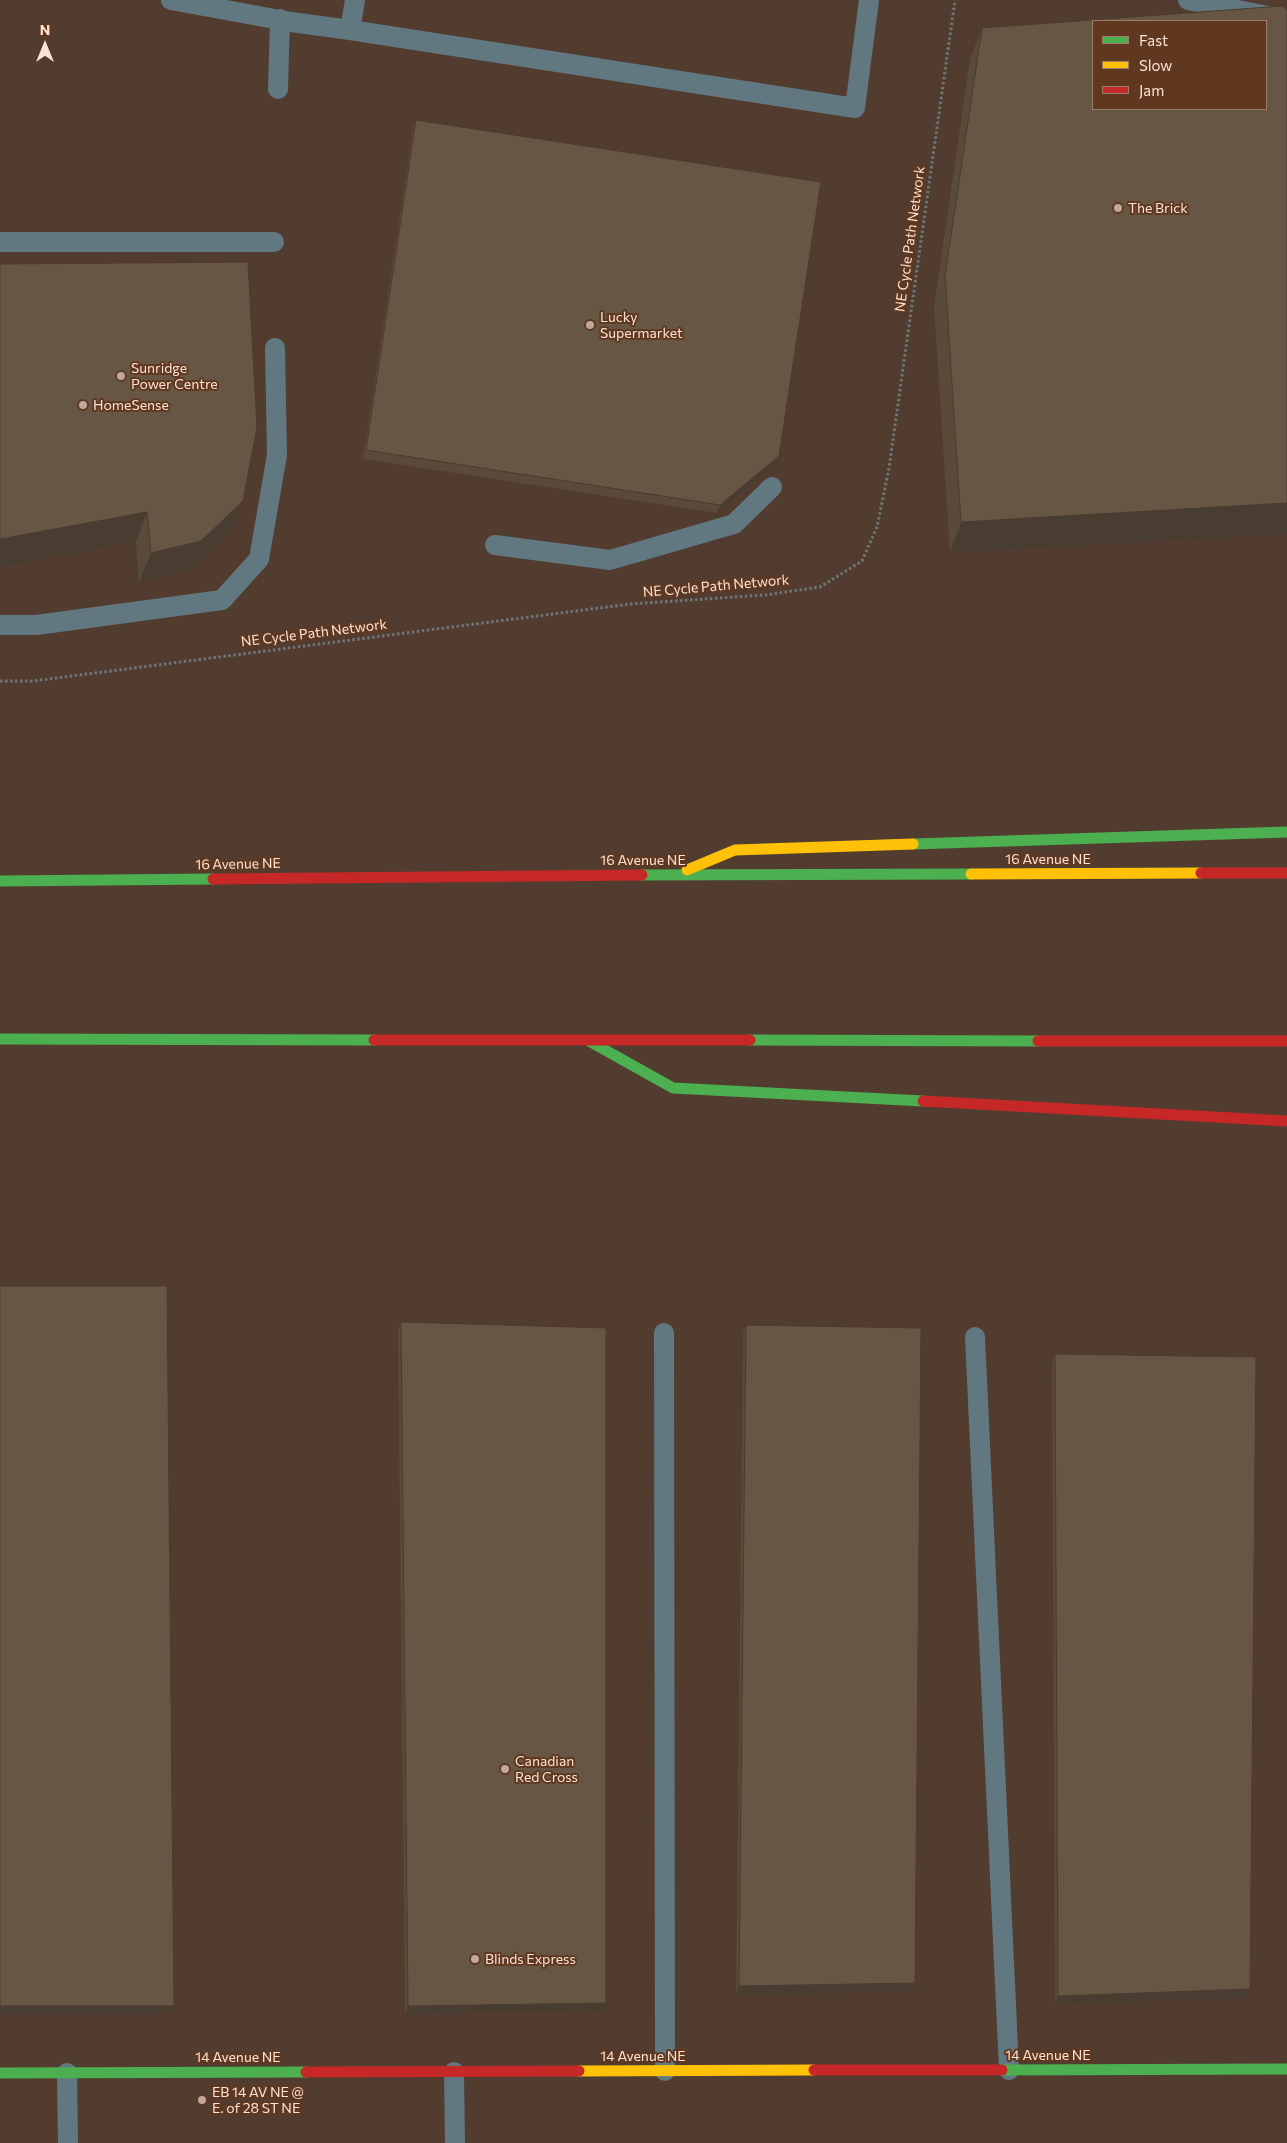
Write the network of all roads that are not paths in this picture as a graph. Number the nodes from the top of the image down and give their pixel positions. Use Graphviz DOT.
graph roads {
  1 [pos="171,0"];
  2 [pos="355,0"];
  3 [pos="869,0"];
  4 [pos="1188,0"];
  5 [pos="280,20"];
  6 [pos="1287,20"];
  7 [pos="350,30"];
  8 [pos="278,89"];
  9 [pos="0,242"];
  10 [pos="274,242"];
  11 [pos="275,348"];
  12 [pos="772,486"];
  13 [pos="496,545"];
  14 [pos="0,625"];
  15 [pos="1287,832"];
  16 [pos="1287,873"];
  17 [pos="674,875"];
  18 [pos="0,881"];
  19 [pos="0,1039"];
  20 [pos="586,1040"];
  21 [pos="1287,1041"];
  22 [pos="1287,1121"];
  23 [pos="664,1334"];
  24 [pos="975,1337"];
  25 [pos="1287,2069"];
  26 [pos="1010,2070"];
  27 [pos="665,2071"];
  28 [pos="454,2072"];
  29 [pos="0,2073"];
  30 [pos="67,2073"];
  31 [pos="68,2143"];
  32 [pos="455,2143"];
  1 -- 5 [label="lane"];
  2 -- 7 [label="lane"];
  3 -- 7 [label="lane"];
  4 -- 6 [label="lane"];
  5 -- 7 [label="lane"];
  5 -- 8 [label="lane"];
  9 -- 10 [label="lane"];
  11 -- 14 [label="lane"];
  12 -- 13 [label="lane"];
  15 -- 17 [label="main road"];
  16 -- 17 [label="main road, 16 Avenue NE"];
  17 -- 18 [label="main road, 16 Avenue NE"];
  19 -- 20 [label="main road"];
  20 -- 21 [label="main road"];
  20 -- 22 [label="main road"];
  23 -- 27 [label="lane"];
  24 -- 26 [label="lane"];
  25 -- 26 [label="main road, 14 Avenue NE"];
  26 -- 27 [label="main road, 14 Avenue NE"];
  27 -- 28 [label="main road, 14 Avenue NE"];
  28 -- 30 [label="main road, 14 Avenue NE"];
  28 -- 32 [label="lane"];
  29 -- 30 [label="main road, 14 Avenue NE"];
  30 -- 31 [label="lane"];
}
